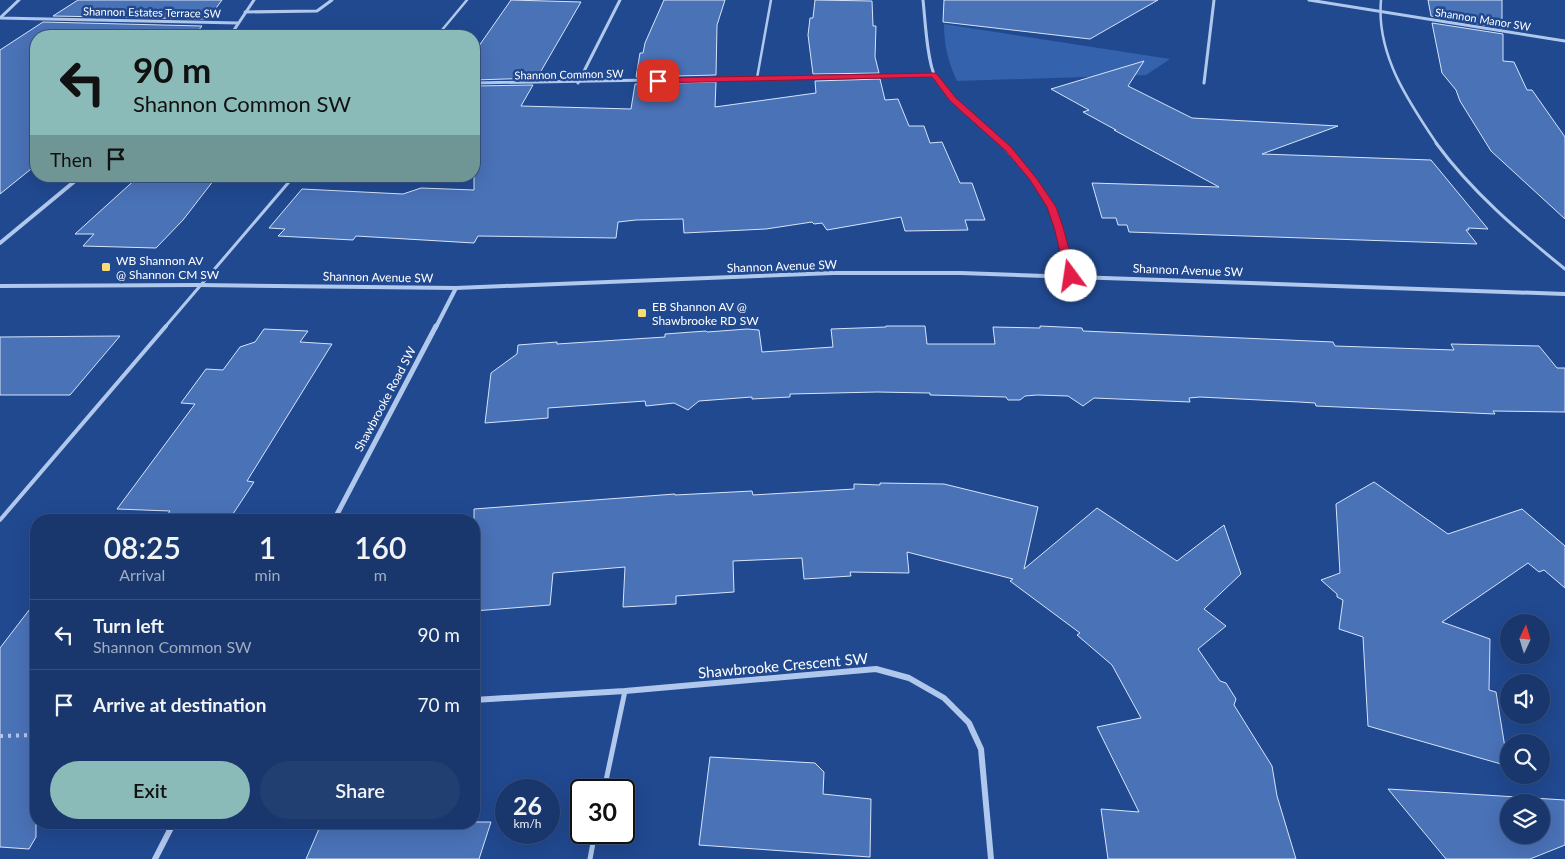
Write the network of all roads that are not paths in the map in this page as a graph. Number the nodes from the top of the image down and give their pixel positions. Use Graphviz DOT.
graph roads {
  1 [pos="19,0"];
  2 [pos="254,0"];
  3 [pos="332,0"];
  4 [pos="467,0"];
  5 [pos="620,0"];
  6 [pos="771,0"];
  7 [pos="923,0"];
  8 [pos="1214,0"];
  9 [pos="1309,0"];
  10 [pos="1381,0"];
  11 [pos="245,12"];
  12 [pos="1377,12"];
  13 [pos="238,23"];
  14 [pos="234,30"];
  15 [pos="442,30"];
  16 [pos="1565,40"];
  17 [pos="934,74"];
  18 [pos="757,78"];
  19 [pos="480,83"];
  20 [pos="578,83"];
  21 [pos="1204,83"];
  22 [pos="75,182"];
  23 [pos="289,182"];
  24 [pos="0,243"];
  25 [pos="1565,269"];
  26 [pos="1071,276"];
  27 [pos="199,285"];
  28 [pos="0,286"];
  29 [pos="456,288"];
  30 [pos="1565,294"];
  31 [pos="337,514"];
  32 [pos="0,520"];
  33 [pos="625,690"];
  34 [pos="480,700"];
  35 [pos="606,779"];
  36 [pos="170,829"];
  37 [pos="593,844"];
  38 [pos="155,859"];
  39 [pos="590,859"];
  40 [pos="991,859"];
  1 -- 13 [label="street, Shannon Estates Terrace SW"];
  2 -- 11 [label="street, Shannon Estates Terrace SW"];
  3 -- 11 [label="street"];
  4 -- 15 [label="lane"];
  5 -- 20 [label="street"];
  6 -- 18 [label="lane"];
  7 -- 17 [label="street"];
  8 -- 21 [label="street"];
  9 -- 12 [label="street, Shannon Manor SW"];
  10 -- 12 [label="lane"];
  11 -- 13 [label="street, Shannon Estates Terrace SW"];
  12 -- 16 [label="street, Shannon Manor SW"];
  12 -- 25 [label="lane"];
  13 -- 14 [label="street, Shannon Estates Terrace SW"];
  17 -- 18 [label="street, Shannon Common SW"];
  17 -- 26 [label="street"];
  18 -- 20 [label="street, Shannon Common SW"];
  19 -- 20 [label="street, Shannon Common SW"];
  22 -- 24 [label="street"];
  23 -- 27 [label="lane"];
  26 -- 29 [label="street, Shannon Avenue SW"];
  26 -- 30 [label="street, Shannon Avenue SW"];
  27 -- 28 [label="street, Shannon Avenue SW"];
  27 -- 29 [label="street, Shannon Avenue SW"];
  27 -- 32 [label="lane"];
  29 -- 31 [label="street, Shawbrooke Road SW"];
  33 -- 34 [label="street, Shawbrooke Crescent SW"];
  33 -- 35 [label="lane"];
  33 -- 40 [label="street, Shawbrooke Crescent SW"];
  36 -- 38 [label="street"];
  37 -- 39 [label="lane"];
}
